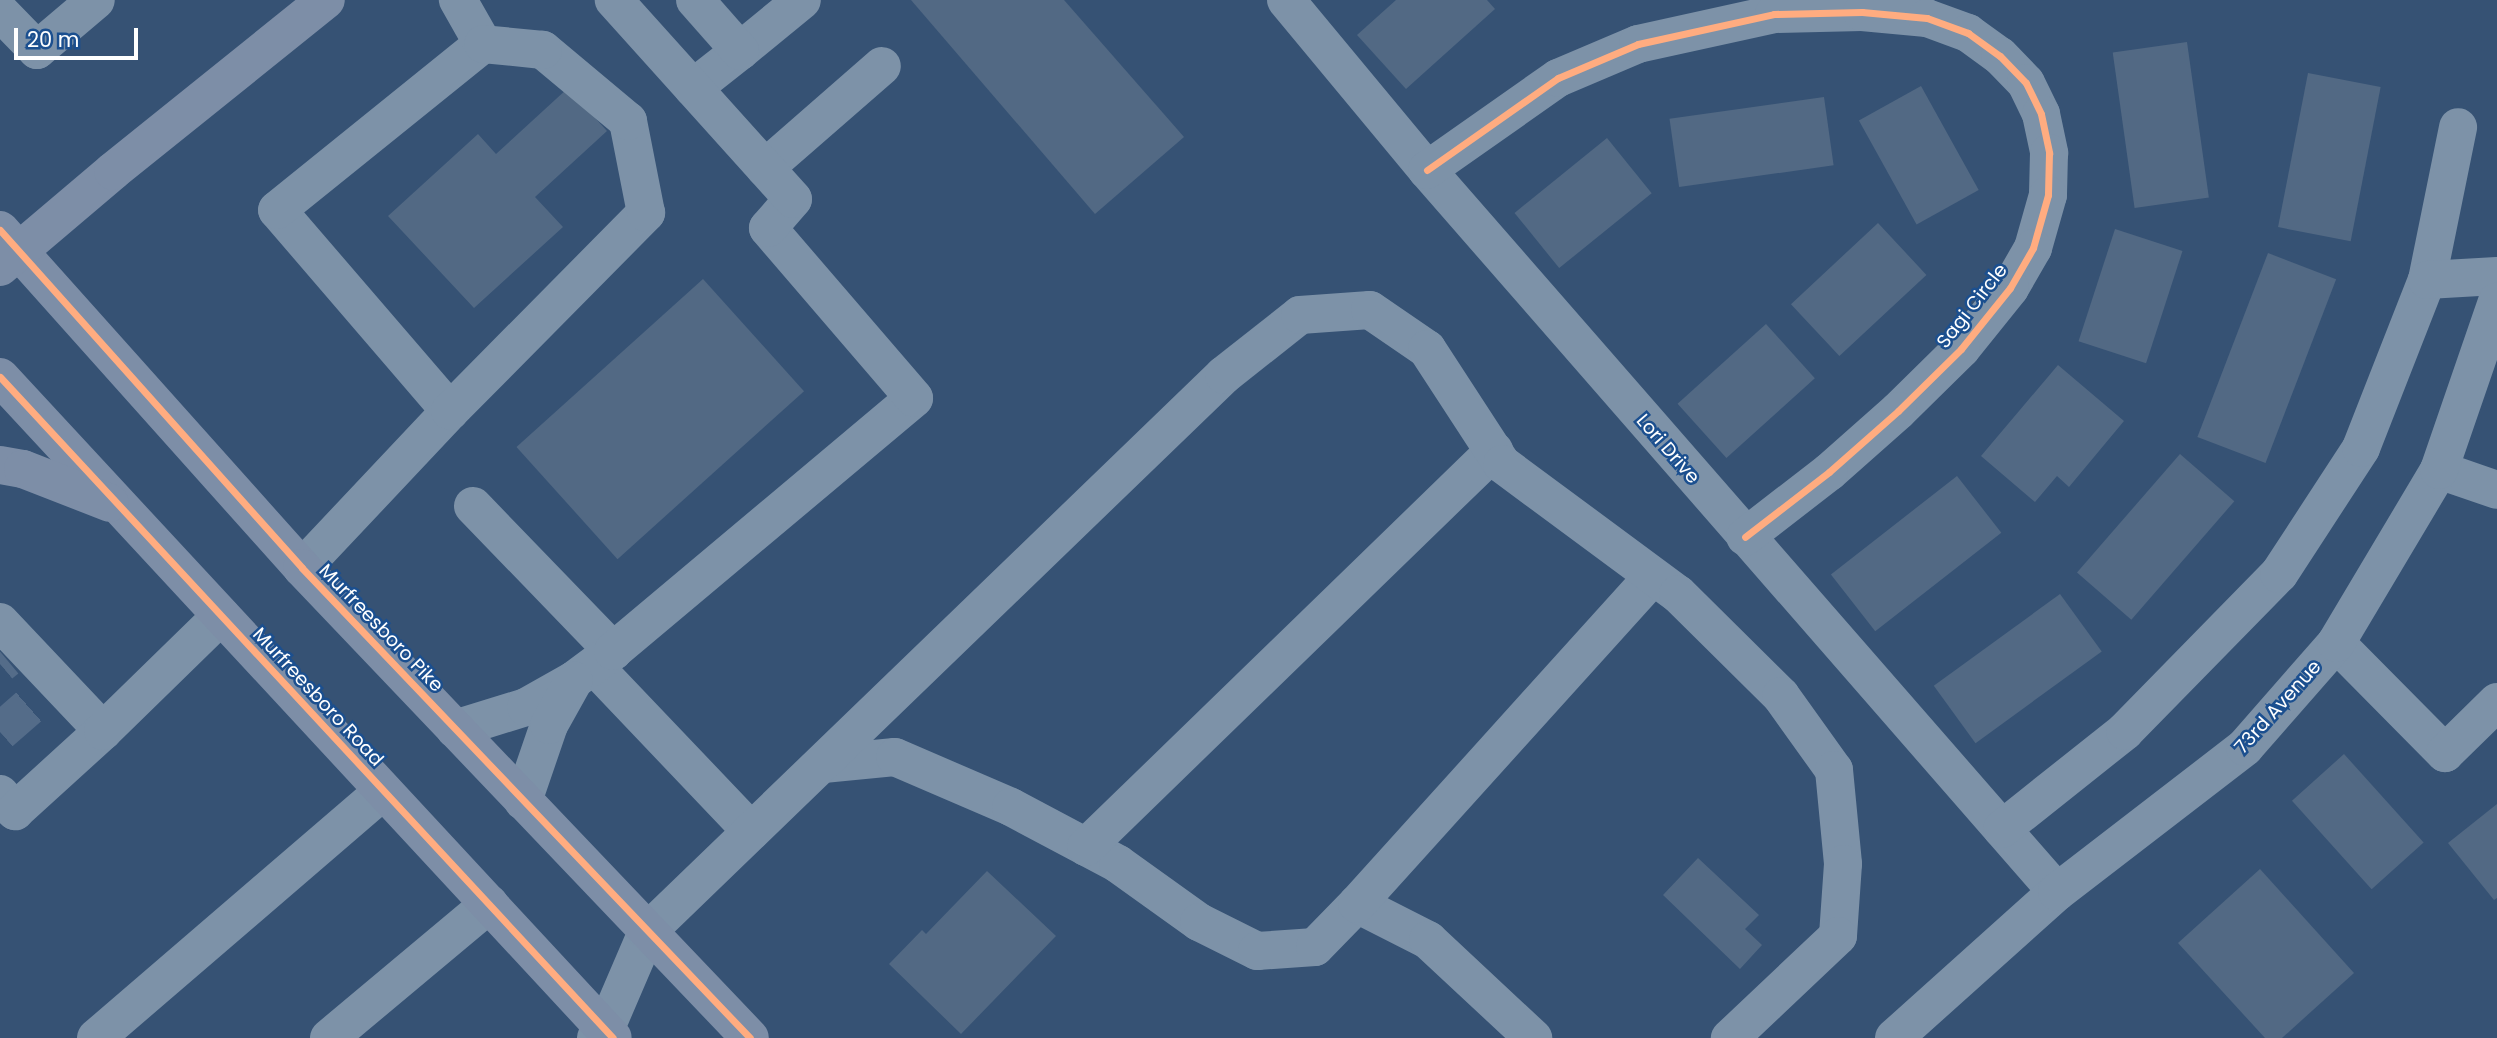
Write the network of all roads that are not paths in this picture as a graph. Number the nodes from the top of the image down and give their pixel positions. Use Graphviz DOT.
graph roads {
  1 [pos="96,0"];
  2 [pos="326,0"];
  3 [pos="458,0"];
  4 [pos="614,0"];
  5 [pos="695,0"];
  6 [pos="802,0"];
  7 [pos="1286,0"];
  8 [pos="0,12"];
  9 [pos="483,44"];
  10 [pos="740,51"];
  11 [pos="882,66"];
  12 [pos="693,88"];
  13 [pos="2458,127"];
  14 [pos="765,168"];
  15 [pos="1427,170"];
  16 [pos="6,249"];
  17 [pos="2497,276"];
  18 [pos="2427,280"];
  19 [pos="2497,302"];
  20 [pos="0,377"];
  21 [pos="450,411"];
  22 [pos="1494,451"];
  23 [pos="0,465"];
  24 [pos="2439,470"];
  25 [pos="2497,490"];
  26 [pos="118,506"];
  27 [pos="473,506"];
  28 [pos="1745,537"];
  29 [pos="302,568"];
  30 [pos="1652,578"];
  31 [pos="221,616"];
  32 [pos="9,642"];
  33 [pos="2336,643"];
  34 [pos="593,666"];
  35 [pos="2497,702"];
  36 [pos="455,729"];
  37 [pos="103,731"];
  38 [pos="823,764"];
  39 [pos="383,791"];
  40 [pos="0,794"];
  41 [pos="523,801"];
  42 [pos="2003,829"];
  43 [pos="751,831"];
  44 [pos="1086,847"];
  45 [pos="2057,892"];
  46 [pos="489,904"];
  47 [pos="1357,904"];
  48 [pos="647,932"];
  49 [pos="605,1035"];
  50 [pos="96,1038"];
  51 [pos="328,1038"];
  52 [pos="750,1038"];
  53 [pos="1533,1038"];
  54 [pos="1730,1038"];
  55 [pos="1894,1038"];
  1 -- 8 [label="street"];
  2 -- 16 [label="main road"];
  3 -- 9 [label="street"];
  4 -- 12 [label="street"];
  5 -- 10 [label="street"];
  6 -- 10 [label="street"];
  7 -- 15 [label="street, Lori Drive"];
  9 -- 21 [label="street"];
  9 -- 21 [label="street"];
  10 -- 12 [label="street"];
  11 -- 14 [label="street"];
  12 -- 14 [label="street"];
  13 -- 18 [label="street"];
  14 -- 34 [label="street"];
  15 -- 28 [label="street, Lori Drive"];
  15 -- 28 [label="street, Sagi Circle"];
  16 -- 29 [label="main road, Murfreesboro Pike"];
  17 -- 18 [label="street"];
  18 -- 42 [label="street"];
  19 -- 24 [label="street, 73rd Avenue"];
  20 -- 26 [label="main road, Murfreesboro Road"];
  21 -- 29 [label="street"];
  22 -- 30 [label="street"];
  22 -- 38 [label="street"];
  22 -- 44 [label="street"];
  23 -- 26 [label="main road"];
  24 -- 25 [label="street"];
  24 -- 33 [label="street, 73rd Avenue"];
  26 -- 31 [label="main road, Murfreesboro Road"];
  27 -- 34 [label="street"];
  28 -- 42 [label="street, Lori Drive"];
  29 -- 36 [label="main road, Murfreesboro Pike"];
  30 -- 47 [label="street"];
  30 -- 54 [label="street"];
  31 -- 37 [label="street"];
  31 -- 39 [label="main road, Murfreesboro Road"];
  32 -- 37 [label="street"];
  33 -- 35 [label="street"];
  33 -- 45 [label="street, 73rd Avenue"];
  34 -- 36 [label="street"];
  34 -- 41 [label="street"];
  34 -- 43 [label="street"];
  36 -- 41 [label="main road, Murfreesboro Pike"];
  37 -- 40 [label="street"];
  38 -- 43 [label="street"];
  38 -- 44 [label="street"];
  39 -- 46 [label="main road, Murfreesboro Road"];
  39 -- 50 [label="street"];
  41 -- 48 [label="main road, Murfreesboro Pike"];
  42 -- 45 [label="street, Lori Drive"];
  43 -- 48 [label="street"];
  44 -- 47 [label="street"];
  45 -- 55 [label="street, 73rd Avenue"];
  46 -- 49 [label="main road, Murfreesboro Road"];
  46 -- 51 [label="street"];
  47 -- 53 [label="street"];
  48 -- 49 [label="street"];
  48 -- 52 [label="main road, Murfreesboro Pike"];
}
